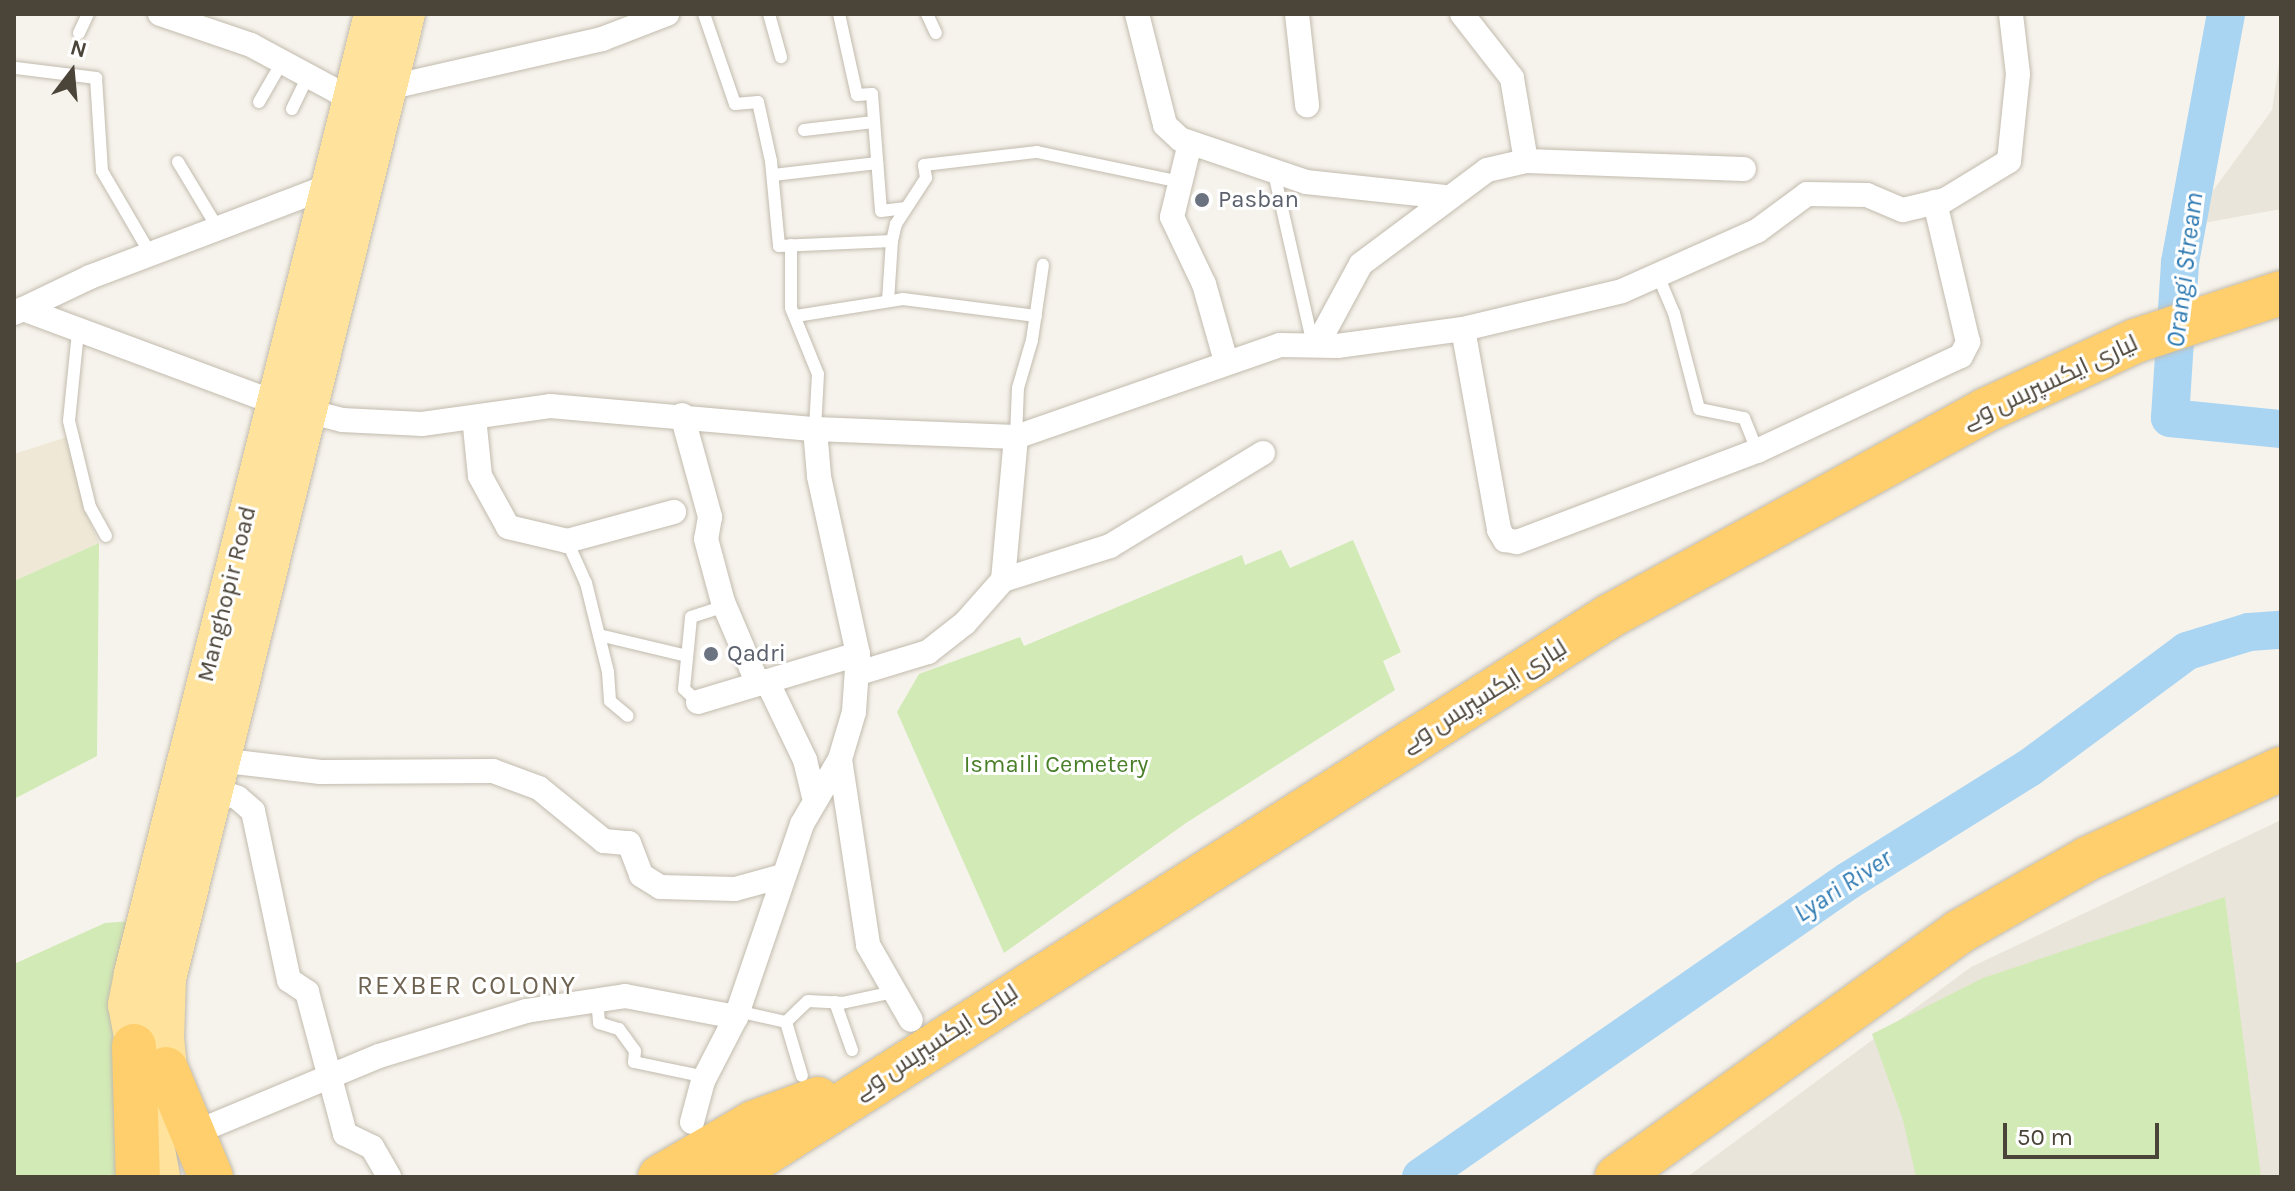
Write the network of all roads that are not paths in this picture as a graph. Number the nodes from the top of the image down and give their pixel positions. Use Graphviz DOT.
graph roads {
  1 [pos="88,14"];
  2 [pos="160,14"];
  3 [pos="374,14"];
  4 [pos="405,14"];
  5 [pos="667,14"];
  6 [pos="704,14"];
  7 [pos="769,14"];
  8 [pos="839,14"];
  9 [pos="927,14"];
  10 [pos="1137,14"];
  11 [pos="1297,14"];
  12 [pos="1462,14"];
  13 [pos="2011,14"];
  14 [pos="79,33"];
  15 [pos="936,33"];
  16 [pos="781,57"];
  17 [pos="282,62"];
  18 [pos="16,68"];
  19 [pos="308,76"];
  20 [pos="370,94"];
  21 [pos="259,102"];
  22 [pos="1307,105"];
  23 [pos="292,109"];
  24 [pos="874,122"];
  25 [pos="804,130"];
  26 [pos="1190,143"];
  27 [pos="1526,161"];
  28 [pos="178,162"];
  29 [pos="877,163"];
  30 [pos="1744,169"];
  31 [pos="1274,173"];
  32 [pos="773,175"];
  33 [pos="1180,182"];
  34 [pos="329,186"];
  35 [pos="1447,197"];
  36 [pos="1935,202"];
  37 [pos="906,208"];
  38 [pos="217,227"];
  39 [pos="892,241"];
  40 [pos="791,245"];
  41 [pos="150,253"];
  42 [pos="1043,265"];
  43 [pos="1659,278"];
  44 [pos="2281,293"];
  45 [pos="888,301"];
  46 [pos="18,311"];
  47 [pos="796,316"];
  48 [pos="1036,316"];
  49 [pos="1463,329"];
  50 [pos="78,332"];
  51 [pos="1315,346"];
  52 [pos="1226,361"];
  53 [pos="291,407"];
  54 [pos="682,415"];
  55 [pos="474,417"];
  56 [pos="815,429"];
  57 [pos="1016,437"];
  58 [pos="1757,451"];
  59 [pos="1263,453"];
  60 [pos="674,512"];
  61 [pos="106,536"];
  62 [pos="567,541"];
  63 [pos="1003,580"];
  64 [pos="724,606"];
  65 [pos="599,635"];
  66 [pos="687,656"];
  67 [pos="858,663"];
  68 [pos="762,683"];
  69 [pos="698,702"];
  70 [pos="628,716"];
  71 [pos="840,759"];
  72 [pos="2281,769"];
  73 [pos="214,774"];
  74 [pos="815,801"];
  75 [pos="783,876"];
  76 [pos="893,992"];
  77 [pos="597,999"];
  78 [pos="835,1002"];
  79 [pos="736,1014"];
  80 [pos="911,1020"];
  81 [pos="786,1022"];
  82 [pos="150,1058"];
  83 [pos="867,1063"];
  84 [pos="802,1076"];
  85 [pos="327,1077"];
  86 [pos="706,1077"];
  87 [pos="692,1122"];
  88 [pos="194,1133"];
  89 [pos="138,1177"];
  90 [pos="160,1177"];
  91 [pos="185,1177"];
  92 [pos="211,1177"];
  93 [pos="389,1177"];
  94 [pos="660,1177"];
  95 [pos="728,1177"];
  96 [pos="1617,1177"];
  1 -- 14 [label="lane"];
  2 -- 17 [label="street"];
  3 -- 20 [label="main road, Manghopir Road"];
  4 -- 20 [label="main road, Manghopir Road"];
  5 -- 20 [label="street"];
  6 -- 32 [label="lane"];
  7 -- 16 [label="lane"];
  8 -- 24 [label="lane"];
  9 -- 15 [label="lane"];
  10 -- 26 [label="street"];
  11 -- 22 [label="street"];
  12 -- 27 [label="street"];
  13 -- 36 [label="street"];
  17 -- 19 [label="street"];
  17 -- 21 [label="lane"];
  18 -- 41 [label="lane"];
  19 -- 20 [label="street"];
  19 -- 23 [label="lane"];
  20 -- 34 [label="main road, Manghopir Road"];
  20 -- 53 [label="main road, Manghopir Road"];
  24 -- 25 [label="lane"];
  24 -- 29 [label="lane"];
  26 -- 31 [label="street"];
  26 -- 33 [label="street"];
  27 -- 30 [label="street"];
  27 -- 35 [label="street"];
  28 -- 38 [label="lane"];
  29 -- 32 [label="lane"];
  29 -- 37 [label="lane"];
  31 -- 35 [label="street"];
  31 -- 51 [label="lane"];
  32 -- 40 [label="lane"];
  33 -- 37 [label="lane"];
  33 -- 52 [label="street"];
  34 -- 38 [label="street"];
  34 -- 53 [label="main road, Manghopir Road"];
  35 -- 51 [label="street"];
  36 -- 43 [label="street"];
  36 -- 58 [label="street"];
  37 -- 39 [label="lane"];
  38 -- 41 [label="street"];
  39 -- 40 [label="lane"];
  39 -- 45 [label="lane"];
  40 -- 47 [label="lane"];
  41 -- 46 [label="street"];
  42 -- 48 [label="lane"];
  43 -- 49 [label="street"];
  43 -- 58 [label="lane"];
  44 -- 83 [label="highway, لیاری ایکسپریس وے"];
  45 -- 47 [label="lane"];
  45 -- 48 [label="lane"];
  46 -- 50 [label="street"];
  47 -- 56 [label="lane"];
  48 -- 57 [label="lane"];
  49 -- 51 [label="street"];
  49 -- 58 [label="street"];
  50 -- 53 [label="street"];
  50 -- 61 [label="lane"];
  51 -- 52 [label="street"];
  52 -- 57 [label="street"];
  53 -- 55 [label="street"];
  53 -- 73 [label="main road, Manghopir Road"];
  53 -- 82 [label="main road, Manghopir Road"];
  54 -- 55 [label="street"];
  54 -- 56 [label="street"];
  54 -- 64 [label="street"];
  55 -- 62 [label="street"];
  56 -- 57 [label="street"];
  56 -- 67 [label="street"];
  57 -- 63 [label="street"];
  59 -- 63 [label="street"];
  60 -- 62 [label="street"];
  62 -- 65 [label="lane"];
  63 -- 67 [label="street"];
  64 -- 66 [label="lane"];
  64 -- 68 [label="street"];
  65 -- 66 [label="lane"];
  65 -- 70 [label="lane"];
  66 -- 69 [label="lane"];
  67 -- 68 [label="street"];
  67 -- 71 [label="street"];
  68 -- 69 [label="street"];
  68 -- 74 [label="street"];
  71 -- 74 [label="street"];
  71 -- 76 [label="street"];
  72 -- 96 [label="highway"];
  73 -- 75 [label="street"];
  73 -- 82 [label="main road, Manghopir Road"];
  73 -- 85 [label="street"];
  74 -- 75 [label="street"];
  75 -- 79 [label="street"];
  76 -- 78 [label="lane"];
  76 -- 80 [label="street"];
  77 -- 79 [label="street"];
  77 -- 85 [label="street"];
  77 -- 86 [label="lane"];
  78 -- 81 [label="lane"];
  78 -- 83 [label="lane"];
  79 -- 81 [label="lane"];
  79 -- 86 [label="street"];
  81 -- 84 [label="lane"];
  82 -- 88 [label="highway"];
  82 -- 89 [label="highway"];
  82 -- 90 [label="main road, Manghopir Road"];
  82 -- 91 [label="main road, Manghopir Road"];
  83 -- 94 [label="highway"];
  83 -- 95 [label="highway, لیاری ایکسپریس وے"];
  85 -- 88 [label="street"];
  85 -- 93 [label="street"];
  86 -- 87 [label="street"];
  88 -- 92 [label="highway"];
}
